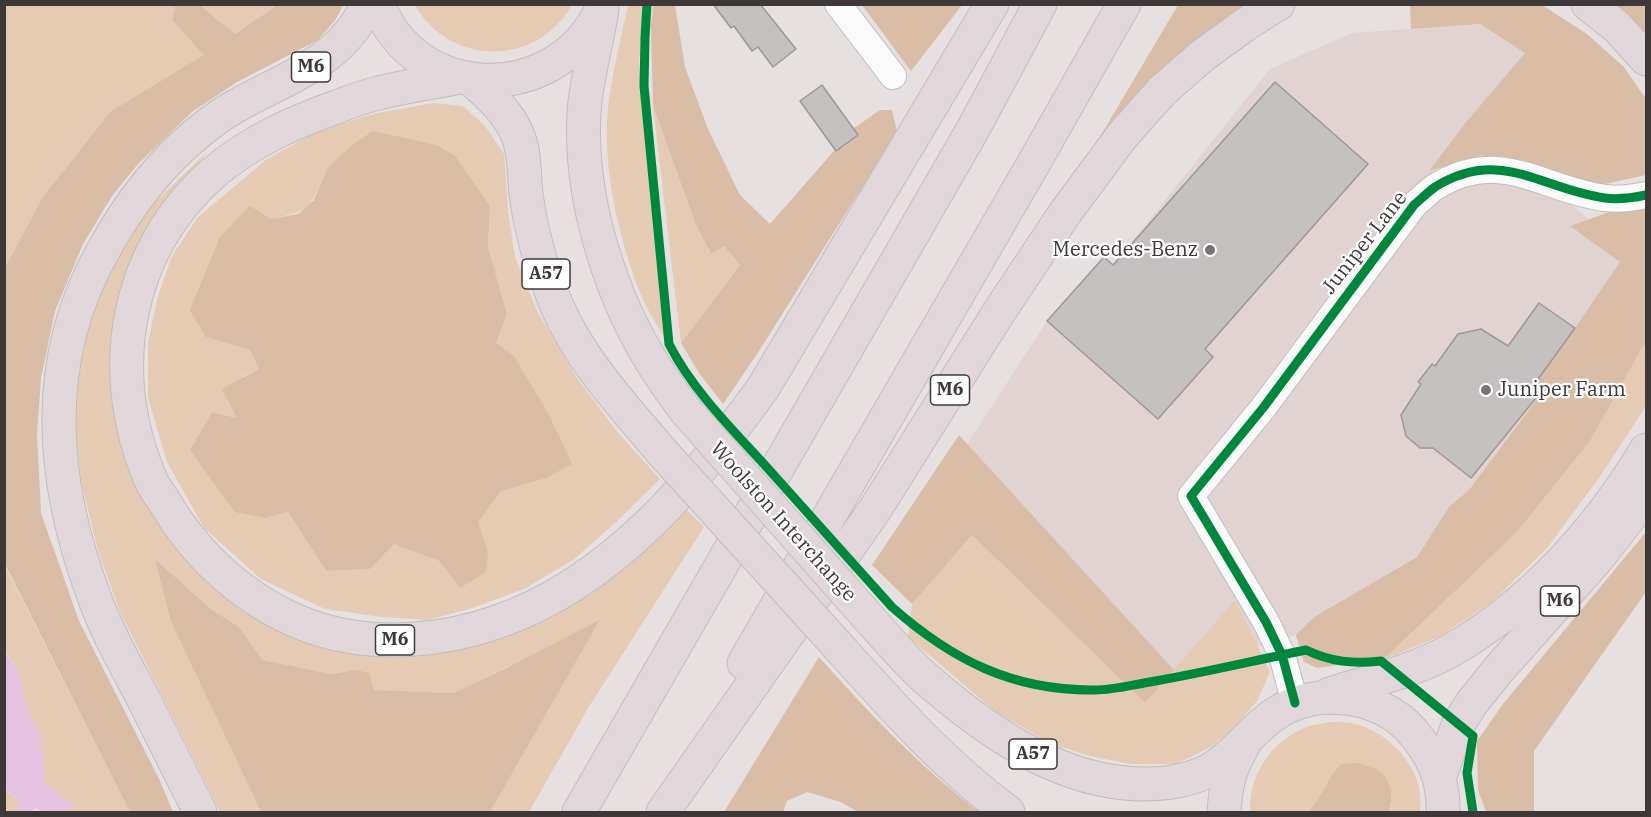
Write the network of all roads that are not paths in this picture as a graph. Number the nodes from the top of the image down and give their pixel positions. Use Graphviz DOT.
graph roads {
  1 [pos="368,4"];
  2 [pos="378,4"];
  3 [pos="838,4"];
  4 [pos="992,4"];
  5 [pos="1040,4"];
  6 [pos="1124,4"];
  7 [pos="1278,4"];
  8 [pos="1588,4"];
  9 [pos="602,7"];
  10 [pos="1647,59"];
  11 [pos="893,76"];
  12 [pos="466,79"];
  13 [pos="1637,197"];
  14 [pos="1647,450"];
  15 [pos="1647,496"];
  16 [pos="1307,701"];
  17 [pos="1245,742"];
  18 [pos="1444,800"];
  19 [pos="200,813"];
  20 [pos="579,813"];
  21 [pos="658,813"];
  22 [pos="663,813"];
  23 [pos="1008,813"];
  24 [pos="1224,813"];
  1 -- 19 [label="highway, M6"];
  2 -- 12 [label="highway, Woolston Interchange / A57"];
  3 -- 11 [label="street"];
  4 -- 12 [label="highway, M6"];
  5 -- 20 [label="highway"];
  6 -- 21 [label="highway, M6"];
  7 -- 22 [label="highway, M6"];
  8 -- 10 [label="highway"];
  9 -- 12 [label="highway, Woolston Interchange / A57"];
  9 -- 17 [label="highway, Woolston Interchange / A57, bridge"];
  12 -- 23 [label="highway, Woolston Interchange / A57, bridge"];
  13 -- 16 [label="street, Juniper Lane"];
  14 -- 16 [label="highway, M6"];
  15 -- 18 [label="highway, M6"];
  16 -- 17 [label="highway, Woolston Interchange / A57"];
  16 -- 18 [label="highway, Woolston Interchange / A57"];
  17 -- 24 [label="highway, Woolston Interchange / A57"];
}
